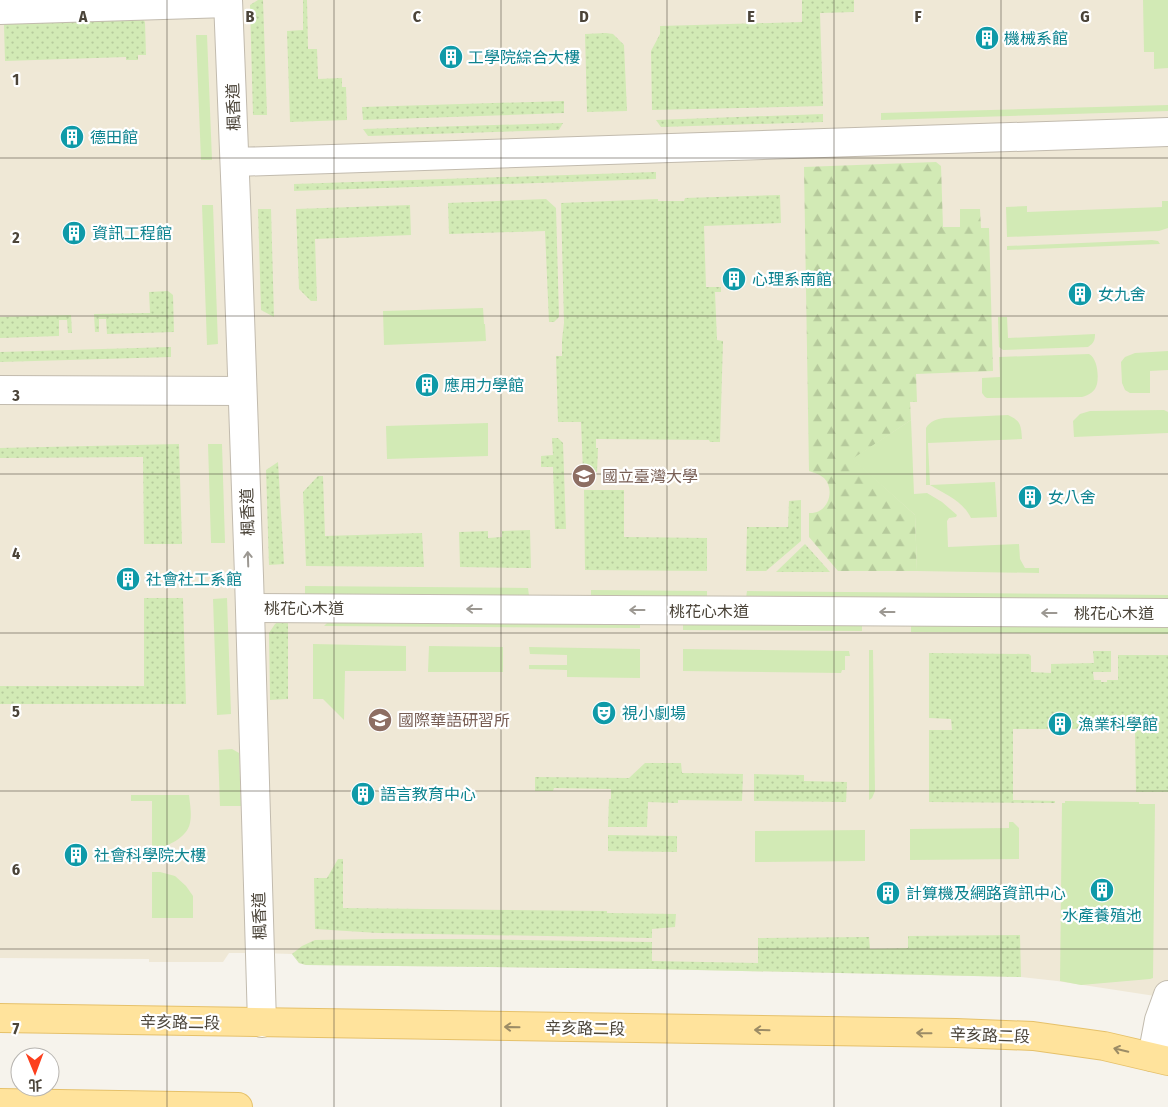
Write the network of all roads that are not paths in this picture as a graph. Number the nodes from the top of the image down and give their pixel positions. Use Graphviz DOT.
graph roads {
  1 [pos="228,2"];
  2 [pos="0,10"];
  3 [pos="1168,132"];
  4 [pos="235,162"];
  5 [pos="0,390"];
  6 [pos="242,391"];
  7 [pos="250,608"];
  8 [pos="1168,613"];
  9 [pos="1168,995"];
  10 [pos="0,1018"];
  11 [pos="262,1023"];
  12 [pos="1160,1059"];
  13 [pos="0,1104"];
  14 [pos="238,1107"];
  1 -- 2 [label="street"];
  1 -- 4 [label="street, 楓香道"];
  3 -- 4 [label="street"];
  4 -- 6 [label="street, 楓香道"];
  5 -- 6 [label="street"];
  7 -- 6 [label="street, 楓香道, one-way"];
  8 -- 7 [label="street, 桃花心木道, one-way"];
  7 -- 11 [label="street, 楓香道"];
  9 -- 12 [label="street"];
  10 -- 11 [label="main road, 辛亥路二段"];
  12 -- 11 [label="main road, 辛亥路二段, one-way"];
  13 -- 14 [label="main road"];
}
